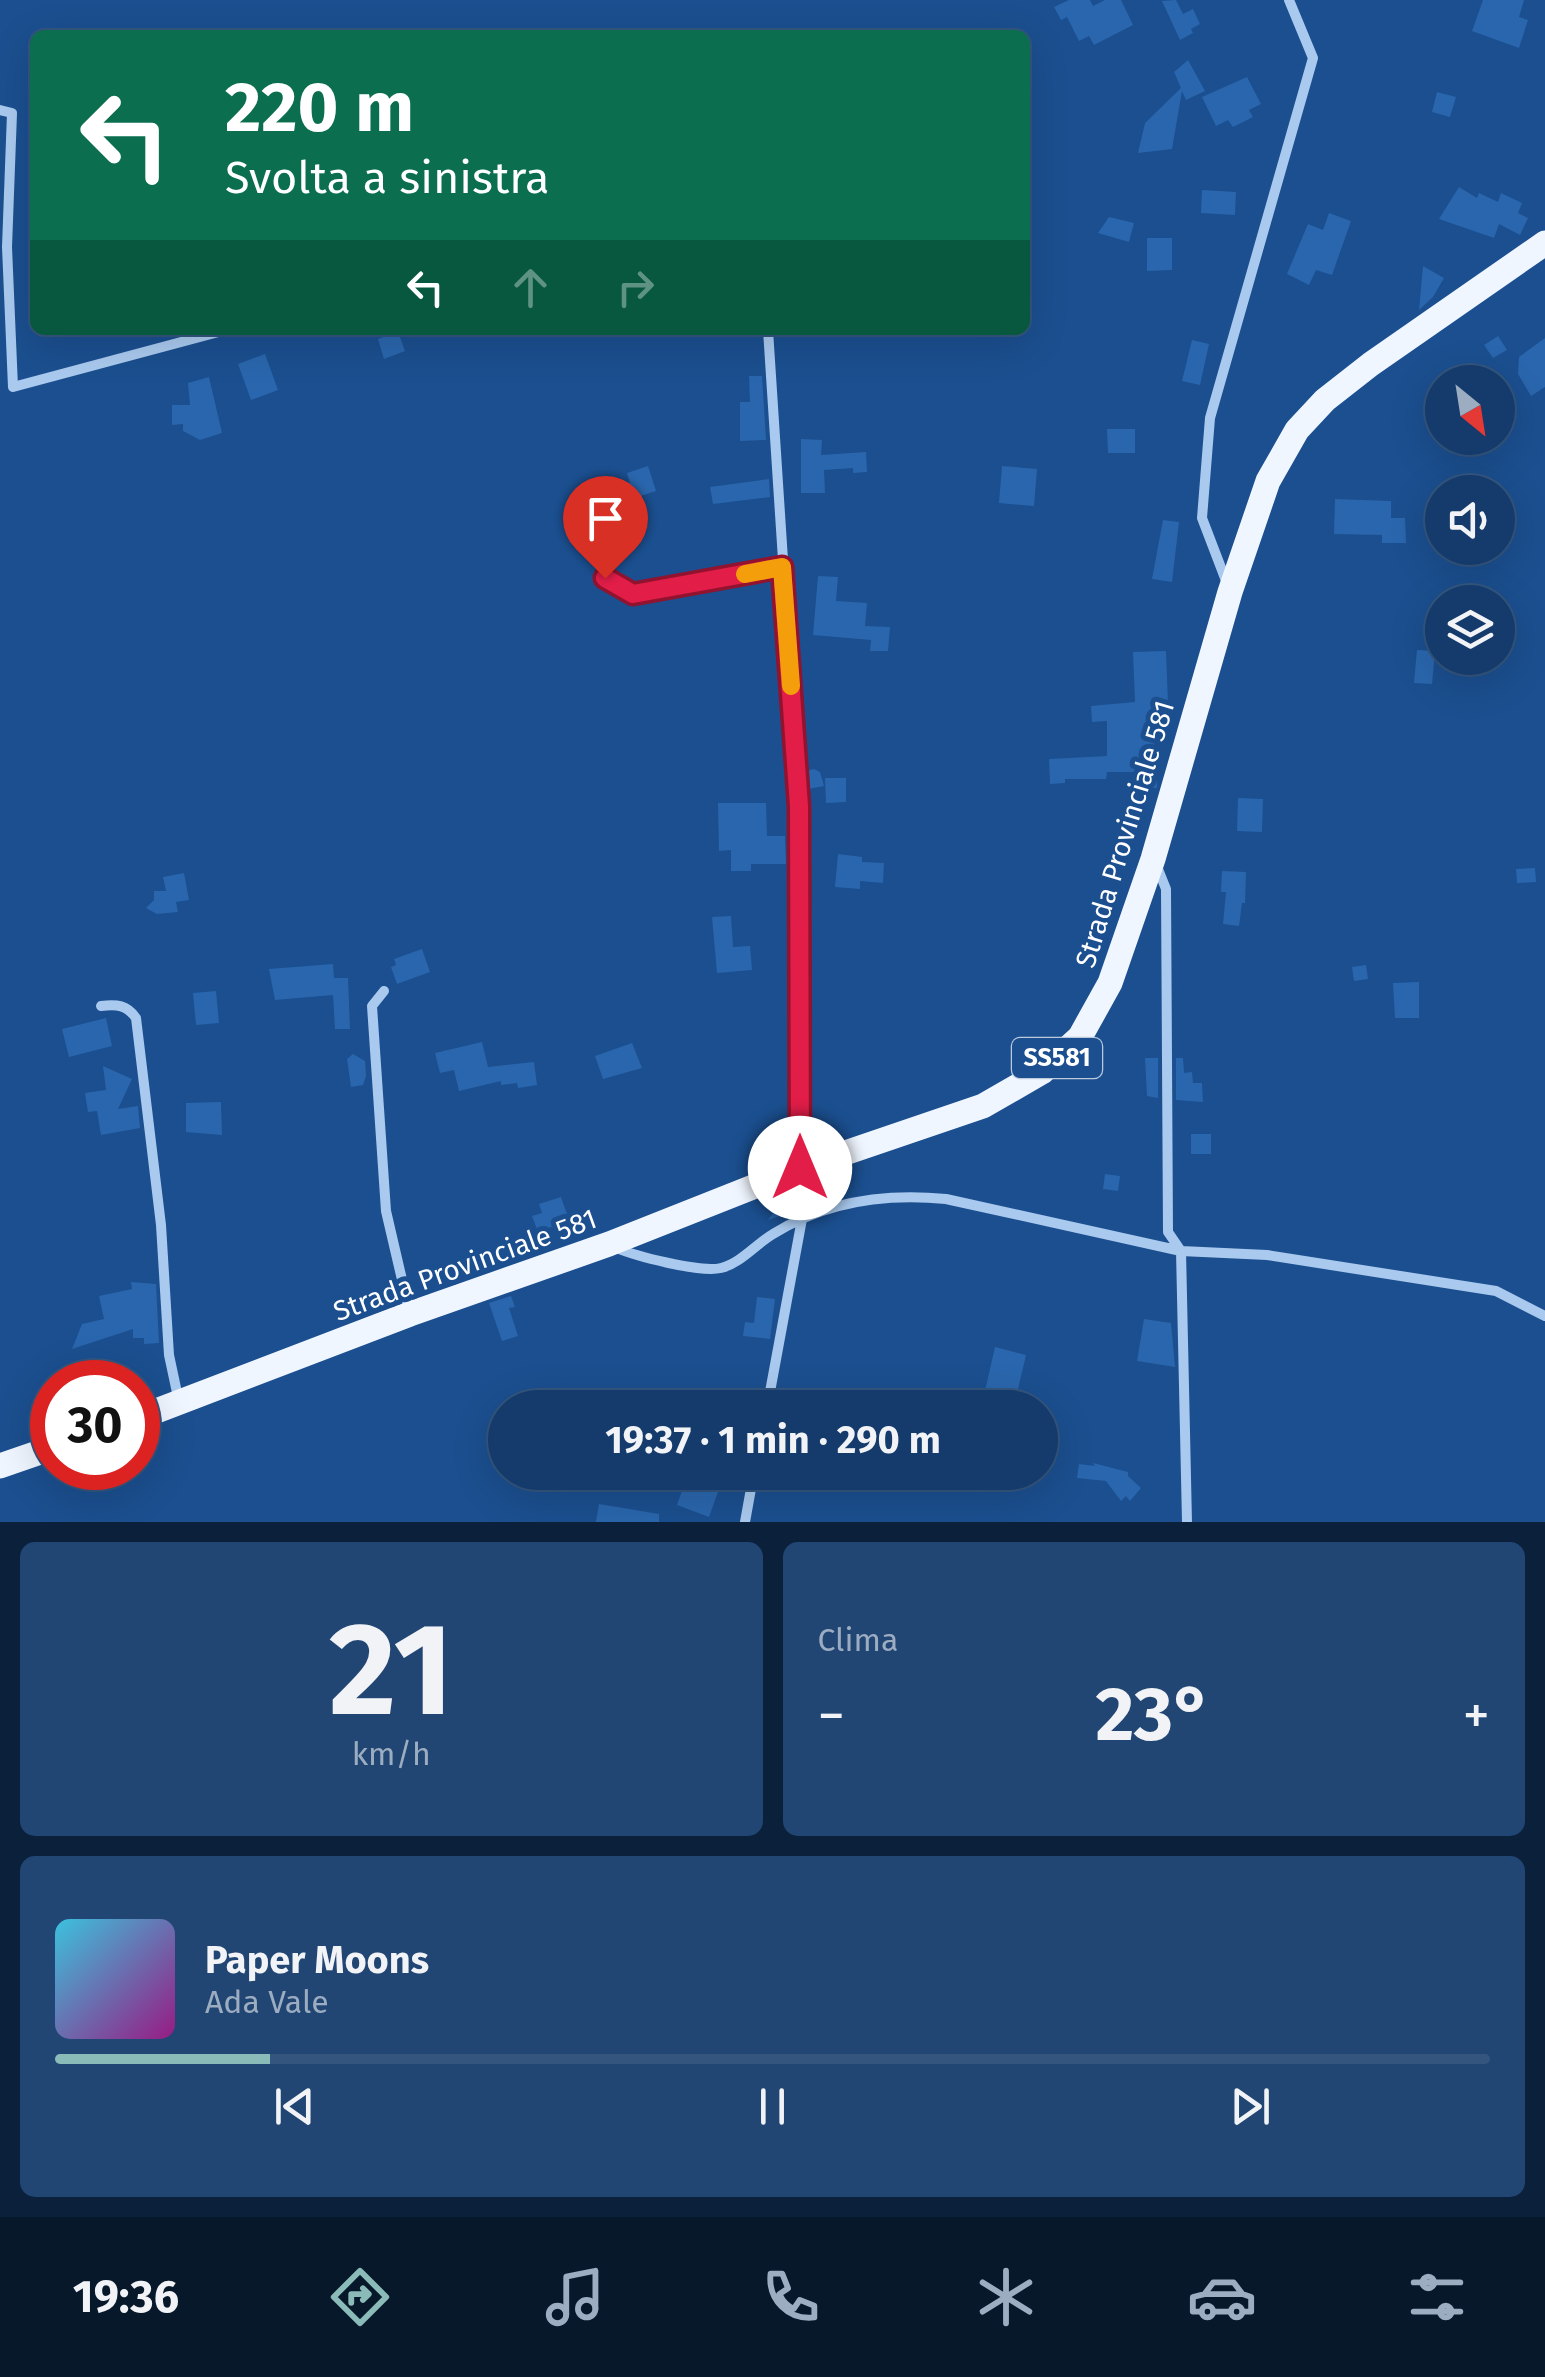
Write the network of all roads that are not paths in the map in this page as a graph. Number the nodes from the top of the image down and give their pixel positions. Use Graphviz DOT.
graph roads {
  1 [pos="1289,0"];
  2 [pos="0,110"];
  3 [pos="1545,243"];
  4 [pos="207,335"];
  5 [pos="768,335"];
  6 [pos="782,567"];
  7 [pos="605,578"];
  8 [pos="1230,592"];
  9 [pos="1153,858"];
  10 [pos="384,991"];
  11 [pos="101,1006"];
  12 [pos="800,1168"];
  13 [pos="802,1219"];
  14 [pos="609,1244"];
  15 [pos="1181,1251"];
  16 [pos="410,1314"];
  17 [pos="1545,1316"];
  18 [pos="770,1390"];
  19 [pos="179,1403"];
  20 [pos="160,1410"];
  21 [pos="30,1456"];
  22 [pos="0,1466"];
  23 [pos="750,1490"];
  24 [pos="744,1522"];
  25 [pos="1187,1522"];
  1 -- 8 [label="street"];
  2 -- 4 [label="street"];
  3 -- 8 [label="main road, Strada Provinciale 581 / SS581"];
  5 -- 6 [label="street"];
  6 -- 7 [label="lane"];
  6 -- 12 [label="street"];
  8 -- 9 [label="main road, Strada Provinciale 581 / SS581"];
  9 -- 12 [label="main road, Strada Provinciale 581 / SS581"];
  9 -- 15 [label="street"];
  10 -- 16 [label="street"];
  11 -- 19 [label="street"];
  12 -- 14 [label="main road, Strada Provinciale 581 / SS581"];
  13 -- 14 [label="street"];
  13 -- 15 [label="street"];
  13 -- 18 [label="street"];
  14 -- 16 [label="main road, Strada Provinciale 581 / SS581"];
  15 -- 17 [label="street"];
  15 -- 25 [label="street"];
  16 -- 19 [label="main road, Strada Provinciale 581 / SS581"];
  19 -- 20 [label="main road, Strada Provinciale 581 / SS581"];
  21 -- 22 [label="main road"];
  23 -- 24 [label="street"];
}
